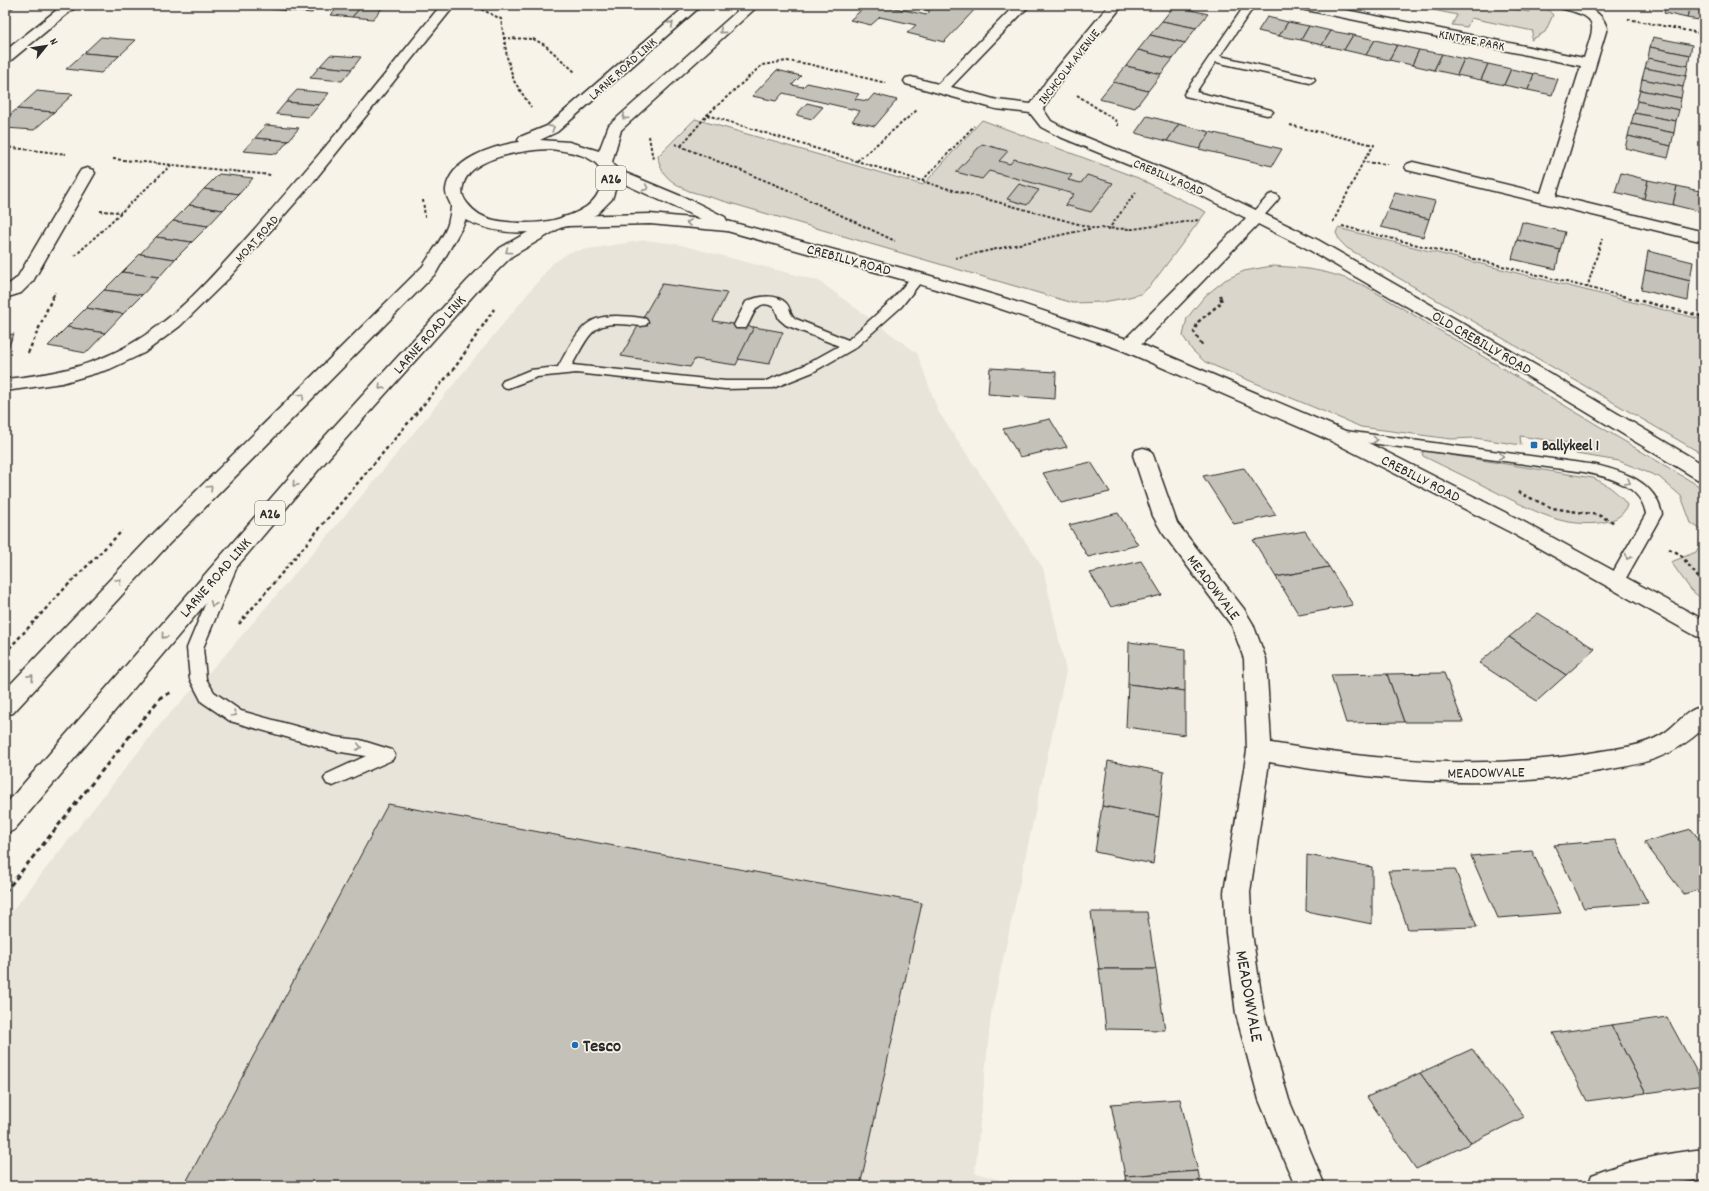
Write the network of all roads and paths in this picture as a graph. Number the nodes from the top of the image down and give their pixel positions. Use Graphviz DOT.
graph roads {
  1 [pos="71,5"];
  2 [pos="448,5"];
  3 [pos="695,5"];
  4 [pos="752,5"];
  5 [pos="1023,5"];
  6 [pos="1116,5"];
  7 [pos="1250,5"];
  8 [pos="1301,5"];
  9 [pos="1565,5"];
  10 [pos="476,7"];
  11 [pos="1359,10"];
  12 [pos="1593,16"];
  13 [pos="1704,34"];
  14 [pos="503,38"];
  15 [pos="5,58"];
  16 [pos="1214,58"];
  17 [pos="1588,62"];
  18 [pos="576,74"];
  19 [pos="1310,80"];
  20 [pos="911,81"];
  21 [pos="1052,83"];
  22 [pos="940,90"];
  23 [pos="996,104"];
  24 [pos="531,107"];
  25 [pos="1035,109"];
  26 [pos="1267,112"];
  27 [pos="707,115"];
  28 [pos="649,133"];
  29 [pos="674,144"];
  30 [pos="681,146"];
  31 [pos="5,147"];
  32 [pos="504,149"];
  33 [pos="71,155"];
  34 [pos="1119,155"];
  35 [pos="109,159"];
  36 [pos="654,161"];
  37 [pos="857,161"];
  38 [pos="1363,162"];
  39 [pos="172,165"];
  40 [pos="607,167"];
  41 [pos="1413,167"];
  42 [pos="1153,169"];
  43 [pos="86,173"];
  44 [pos="309,178"];
  45 [pos="922,180"];
  46 [pos="422,198"];
  47 [pos="1273,198"];
  48 [pos="1547,199"];
  49 [pos="458,207"];
  50 [pos="1610,214"];
  51 [pos="1257,216"];
  52 [pos="426,218"];
  53 [pos="1201,220"];
  54 [pos="561,223"];
  55 [pos="728,226"];
  56 [pos="1093,228"];
  57 [pos="1108,230"];
  58 [pos="1704,237"];
  59 [pos="901,245"];
  60 [pos="72,259"];
  61 [pos="918,278"];
  62 [pos="1587,288"];
  63 [pos="56,289"];
  64 [pos="5,293"];
  65 [pos="498,304"];
  66 [pos="1704,317"];
  67 [pos="641,322"];
  68 [pos="741,325"];
  69 [pos="850,345"];
  70 [pos="1129,346"];
  71 [pos="563,369"];
  72 [pos="10,384"];
  73 [pos="508,384"];
  74 [pos="1336,435"];
  75 [pos="1143,455"];
  76 [pos="1704,474"];
  77 [pos="127,526"];
  78 [pos="234,555"];
  79 [pos="1616,581"];
  80 [pos="235,628"];
  81 [pos="1704,630"];
  82 [pos="5,653"];
  83 [pos="198,679"];
  84 [pos="5,706"];
  85 [pos="1701,716"];
  86 [pos="1259,751"];
  87 [pos="332,779"];
  88 [pos="5,823"];
  89 [pos="5,892"];
  90 [pos="1704,1164"];
  91 [pos="1310,1186"];
  92 [pos="1603,1186"];
  1 -- 15 [label="street"];
  2 -- 44 [label="street, MOAT ROAD"];
  32 -- 3 [label="street, LARNE ROAD LINK / A26, one-way"];
  4 -- 40 [label="street, A26, one-way"];
  5 -- 22 [label="street"];
  6 -- 21 [label="street, INCHCOLM AVENUE"];
  7 -- 16 [label="lane"];
  8 -- 11 [label="street, KINTYRE PARK"];
  9 -- 12 [label="street"];
  10 -- 14 [label="path"];
  11 -- 17 [label="street, KINTYRE PARK"];
  12 -- 13 [label="path"];
  12 -- 17 [label="street"];
  14 -- 18 [label="path"];
  14 -- 24 [label="path"];
  16 -- 19 [label="lane"];
  16 -- 26 [label="lane"];
  17 -- 48 [label="street"];
  20 -- 22 [label="street"];
  20 -- 27 [label="path"];
  21 -- 25 [label="street, INCHCOLM AVENUE"];
  21 -- 34 [label="path"];
  22 -- 23 [label="street"];
  22 -- 37 [label="path"];
  23 -- 25 [label="street"];
  23 -- 45 [label="path"];
  25 -- 34 [label="street, CREBILLY ROAD"];
  26 -- 38 [label="path"];
  27 -- 30 [label="path"];
  27 -- 37 [label="path"];
  28 -- 36 [label="path"];
  29 -- 30 [label="path"];
  30 -- 59 [label="path"];
  31 -- 33 [label="path"];
  32 -- 40 [label="street, A26"];
  32 -- 49 [label="street, A26"];
  34 -- 42 [label="street, CREBILLY ROAD"];
  35 -- 39 [label="path"];
  37 -- 45 [label="path"];
  38 -- 41 [label="path"];
  38 -- 62 [label="path"];
  39 -- 44 [label="path"];
  39 -- 60 [label="path"];
  40 -- 54 [label="street, A26"];
  40 -- 55 [label="street, CREBILLY ROAD, one-way"];
  41 -- 48 [label="street"];
  42 -- 51 [label="street, CREBILLY ROAD"];
  42 -- 57 [label="path"];
  43 -- 64 [label="street"];
  44 -- 72 [label="street, MOAT ROAD"];
  45 -- 56 [label="path"];
  46 -- 52 [label="path"];
  47 -- 51 [label="lane"];
  48 -- 50 [label="street"];
  49 -- 54 [label="street, A26"];
  84 -- 49 [label="street, A26, one-way"];
  50 -- 58 [label="street"];
  50 -- 62 [label="path"];
  51 -- 70 [label="street"];
  51 -- 76 [label="street, OLD CREBILLY ROAD"];
  53 -- 57 [label="path"];
  55 -- 54 [label="street, CREBILLY ROAD, one-way"];
  54 -- 78 [label="street, LARNE ROAD LINK / A26, one-way"];
  55 -- 61 [label="street, CREBILLY ROAD"];
  56 -- 57 [label="path"];
  56 -- 61 [label="path"];
  61 -- 69 [label="lane"];
  61 -- 70 [label="street, CREBILLY ROAD"];
  62 -- 66 [label="path"];
  63 -- 72 [label="path"];
  65 -- 80 [label="path"];
  67 -- 71 [label="lane"];
  68 -- 69 [label="lane"];
  69 -- 71 [label="lane"];
  70 -- 74 [label="street, CREBILLY ROAD"];
  71 -- 73 [label="lane"];
  74 -- 79 [label="street, CREBILLY ROAD"];
  74 -- 79 [label="lane, one-way"];
  75 -- 86 [label="street, MEADOWVALE"];
  77 -- 82 [label="path"];
  78 -- 83 [label="lane, one-way"];
  78 -- 88 [label="street, LARNE ROAD LINK / A26, one-way"];
  79 -- 81 [label="street, CREBILLY ROAD"];
  83 -- 87 [label="lane, one-way"];
  83 -- 89 [label="path"];
  85 -- 86 [label="street, MEADOWVALE"];
  86 -- 91 [label="street, MEADOWVALE"];
  90 -- 92 [label="street"];
}
